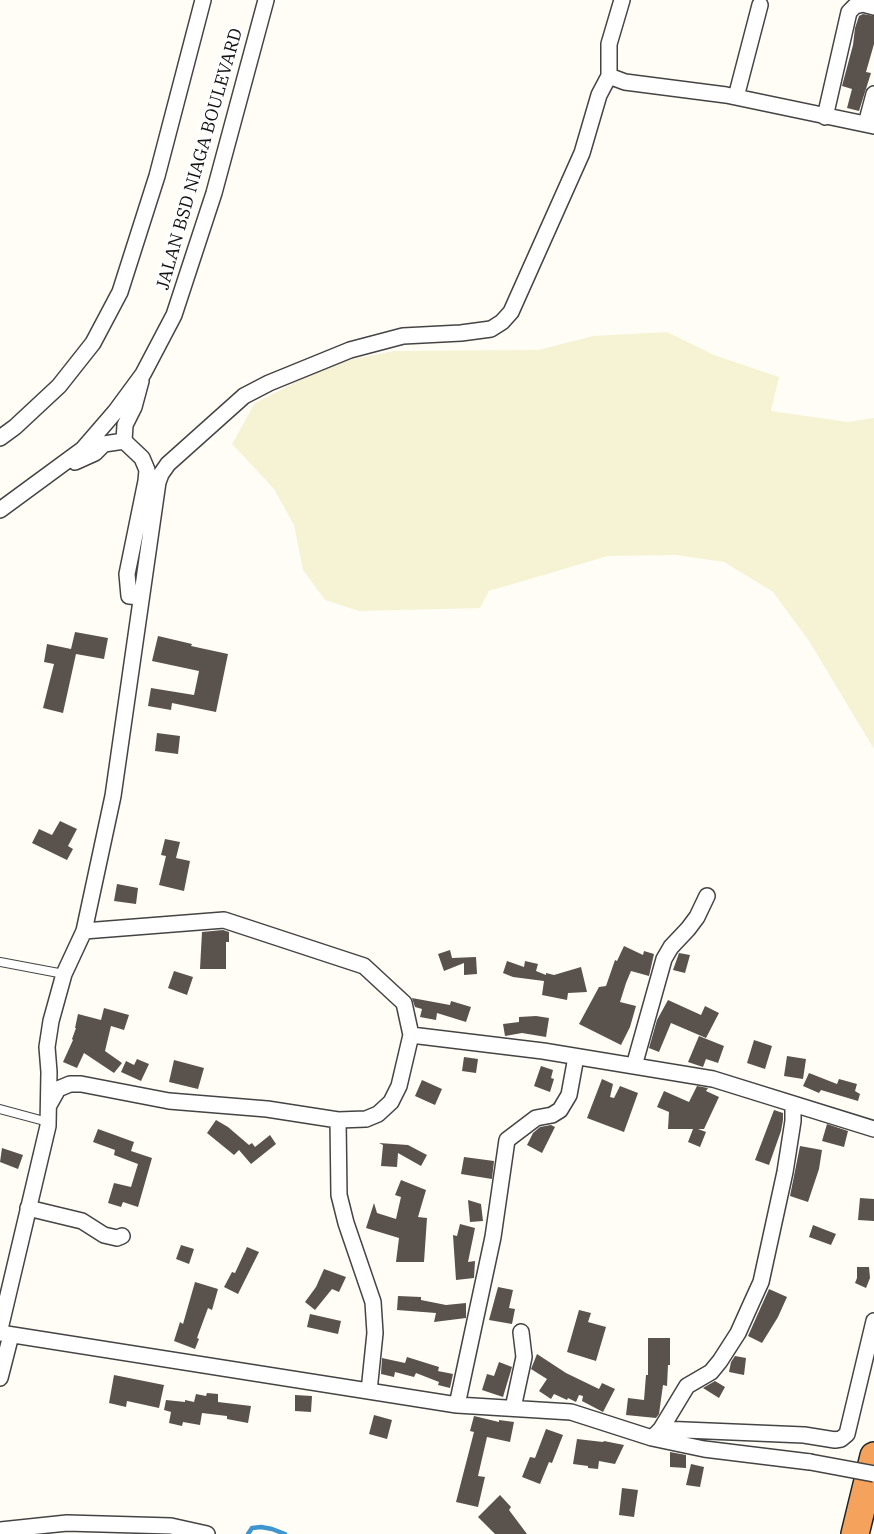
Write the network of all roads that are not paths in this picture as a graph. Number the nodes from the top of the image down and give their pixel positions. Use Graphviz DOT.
graph roads {
  1 [pos="203,0"];
  2 [pos="266,0"];
  3 [pos="622,0"];
  4 [pos="760,5"];
  5 [pos="874,7"];
  6 [pos="609,76"];
  7 [pos="874,94"];
  8 [pos="736,97"];
  9 [pos="825,117"];
  10 [pos="870,125"];
  11 [pos="143,374"];
  12 [pos="0,438"];
  13 [pos="124,441"];
  14 [pos="53,472"];
  15 [pos="0,510"];
  16 [pos="141,597"];
  17 [pos="707,896"];
  18 [pos="84,931"];
  19 [pos="0,962"];
  20 [pos="64,974"];
  21 [pos="411,1035"];
  22 [pos="576,1057"];
  23 [pos="634,1066"];
  24 [pos="793,1105"];
  25 [pos="0,1108"];
  26 [pos="48,1114"];
  27 [pos="338,1120"];
  28 [pos="874,1129"];
  29 [pos="28,1208"];
  30 [pos="122,1236"];
  31 [pos="874,1321"];
  32 [pos="4,1332"];
  33 [pos="521,1332"];
  34 [pos="0,1378"];
  35 [pos="369,1391"];
  36 [pos="456,1405"];
  37 [pos="513,1408"];
  38 [pos="657,1433"];
  39 [pos="874,1456"];
  40 [pos="874,1474"];
  41 [pos="0,1530"];
  42 [pos="207,1534"];
  43 [pos="855,1534"];
  1 -- 12 [label="street, JALAN BSD NIAGA BOULEVARD"];
  2 -- 11 [label="street, JALAN BSD NIAGA BOULEVARD"];
  3 -- 6 [label="street"];
  4 -- 8 [label="street"];
  5 -- 9 [label="street"];
  6 -- 8 [label="street"];
  6 -- 16 [label="street"];
  7 -- 10 [label="street"];
  8 -- 9 [label="street"];
  9 -- 10 [label="street"];
  11 -- 13 [label="street"];
  11 -- 14 [label="street, JALAN BSD NIAGA BOULEVARD"];
  13 -- 14 [label="street"];
  13 -- 16 [label="street"];
  14 -- 15 [label="street, JALAN BSD NIAGA BOULEVARD"];
  16 -- 18 [label="street"];
  17 -- 23 [label="street"];
  18 -- 20 [label="street"];
  18 -- 21 [label="street"];
  19 -- 20 [label="lane"];
  20 -- 26 [label="street"];
  21 -- 22 [label="street"];
  21 -- 27 [label="street"];
  22 -- 23 [label="street"];
  22 -- 36 [label="street"];
  23 -- 24 [label="street"];
  24 -- 28 [label="street"];
  24 -- 38 [label="street"];
  25 -- 26 [label="lane"];
  26 -- 27 [label="street"];
  26 -- 29 [label="street"];
  27 -- 35 [label="street"];
  29 -- 30 [label="street"];
  29 -- 32 [label="street"];
  31 -- 38 [label="street"];
  32 -- 34 [label="street"];
  32 -- 35 [label="street"];
  33 -- 37 [label="street"];
  35 -- 36 [label="street"];
  36 -- 37 [label="street"];
  37 -- 38 [label="street"];
  38 -- 40 [label="street, bridge"];
  39 -- 43 [label="highway"];
  41 -- 42 [label="street"];
}
